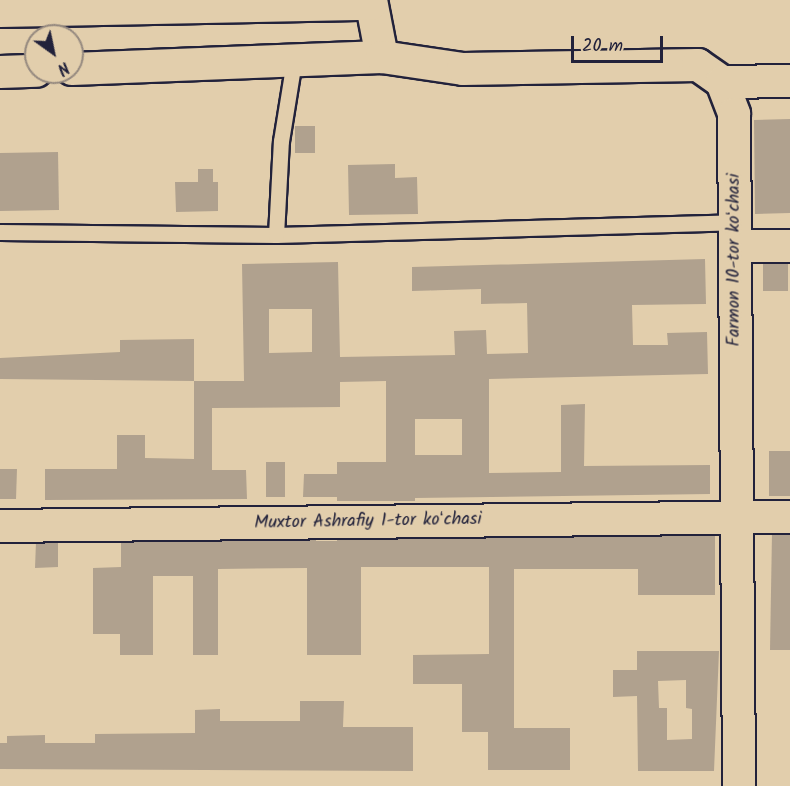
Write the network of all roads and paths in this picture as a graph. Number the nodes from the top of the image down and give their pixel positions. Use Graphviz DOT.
graph roads {
  1 [pos="371,2"];
  2 [pos="0,11"];
  3 [pos="382,57"];
  4 [pos="294,61"];
  5 [pos="84,69"];
  6 [pos="24,71"];
  7 [pos="0,72"];
  8 [pos="790,81"];
  9 [pos="722,82"];
  10 [pos="0,232"];
  11 [pos="735,234"];
  12 [pos="276,235"];
  13 [pos="790,246"];
  14 [pos="790,517"];
  15 [pos="736,518"];
  16 [pos="0,526"];
  17 [pos="739,786"];
  1 -- 2 [label="street"];
  1 -- 3 [label="street"];
  3 -- 4 [label="street"];
  3 -- 9 [label="street"];
  4 -- 5 [label="street"];
  4 -- 12 [label="lane"];
  6 -- 7 [label="street"];
  8 -- 9 [label="street"];
  9 -- 11 [label="street, Farmon 10-tor koʻchasi"];
  10 -- 12 [label="lane"];
  11 -- 12 [label="lane"];
  11 -- 13 [label="street"];
  11 -- 15 [label="street, Farmon 10-tor koʻchasi"];
  14 -- 15 [label="street, Muxtor Ashrafiy 1-tor koʻchasi"];
  15 -- 16 [label="street, Muxtor Ashrafiy 1-tor koʻchasi"];
  15 -- 17 [label="street, Farmon 10-tor koʻchasi"];
}
